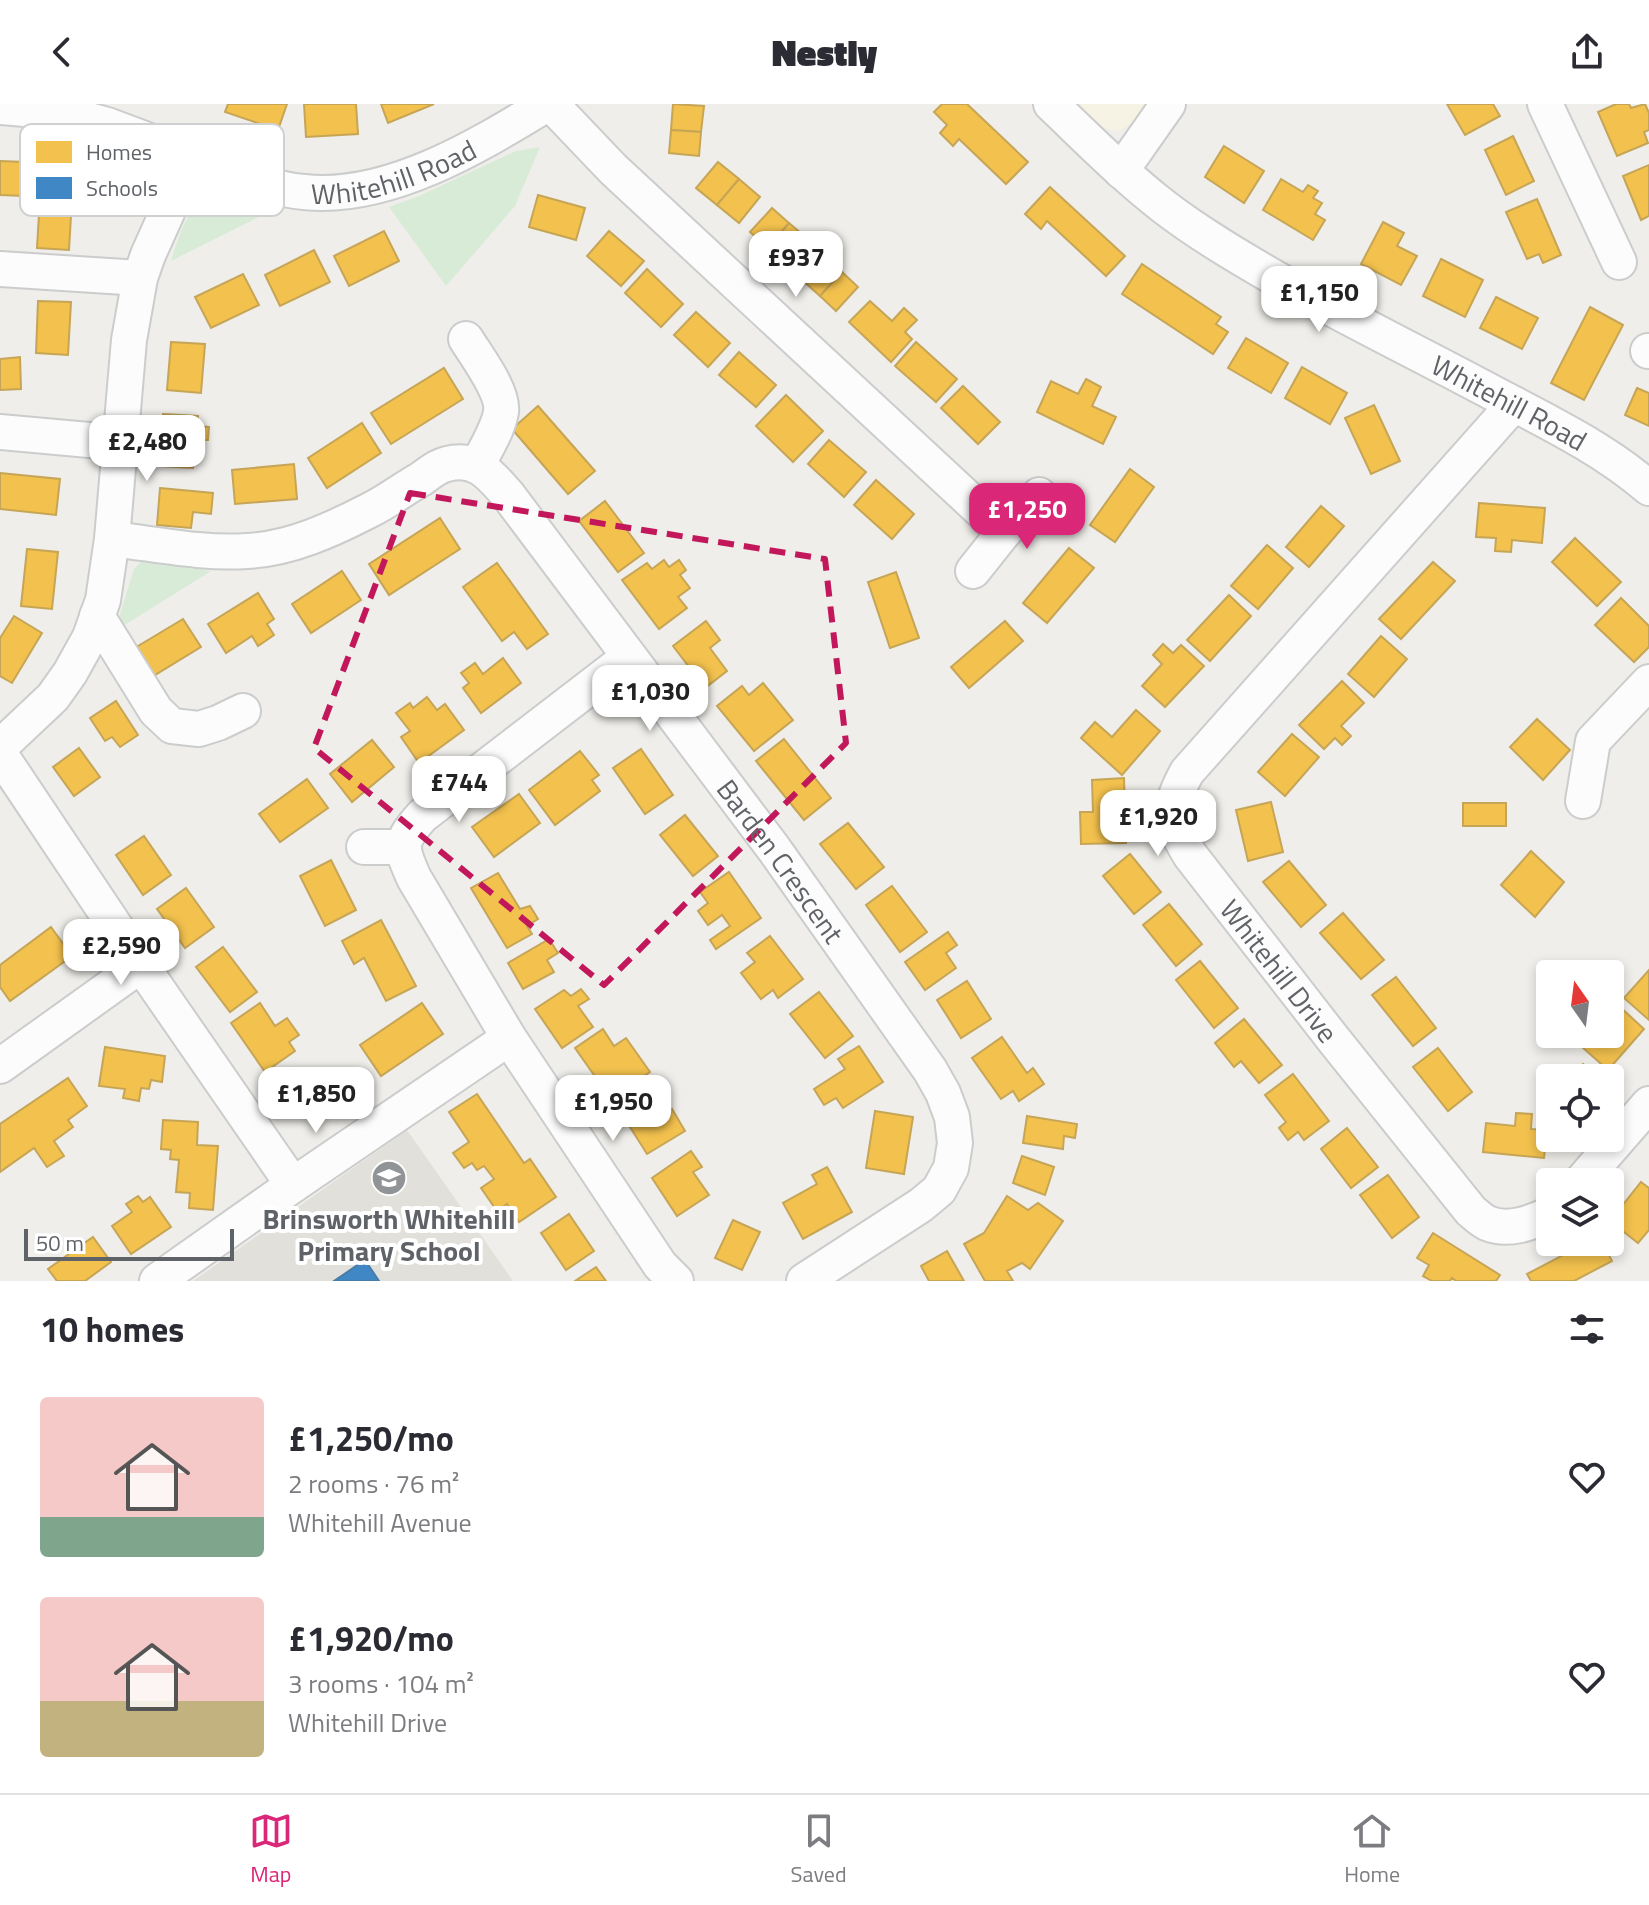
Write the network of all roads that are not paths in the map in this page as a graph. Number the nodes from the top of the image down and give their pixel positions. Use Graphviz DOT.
graph roads {
  1 [pos="549,104"];
  2 [pos="1051,104"];
  3 [pos="1168,104"];
  4 [pos="1545,104"];
  5 [pos="0,107"];
  6 [pos="104,124"];
  7 [pos="1121,171"];
  8 [pos="284,188"];
  9 [pos="166,216"];
  10 [pos="1619,262"];
  11 [pos="0,269"];
  12 [pos="140,278"];
  13 [pos="466,339"];
  14 [pos="1514,404"];
  15 [pos="0,432"];
  16 [pos="122,443"];
  17 [pos="478,465"];
  18 [pos="1649,488"];
  19 [pos="1039,495"];
  20 [pos="1004,532"];
  21 [pos="112,539"];
  22 [pos="973,571"];
  23 [pos="97,616"];
  24 [pos="629,657"];
  25 [pos="1649,682"];
  26 [pos="243,711"];
  27 [pos="0,747"];
  28 [pos="0,754"];
  29 [pos="1583,801"];
  30 [pos="364,847"];
  31 [pos="403,847"];
  32 [pos="141,965"];
  33 [pos="509,1038"];
  34 [pos="0,1066"];
  35 [pos="1649,1104"];
  36 [pos="1593,1168"];
  37 [pos="293,1185"];
  38 [pos="1536,1220"];
  39 [pos="157,1281"];
  40 [pos="676,1281"];
  41 [pos="804,1281"];
  1 -- 8 [label="street, Whitehill Road"];
  1 -- 20 [label="street"];
  2 -- 7 [label="street, Whitehill Road"];
  3 -- 7 [label="street"];
  4 -- 10 [label="street"];
  5 -- 6 [label="street, Whitehill Road"];
  7 -- 14 [label="street, Whitehill Road"];
  9 -- 12 [label="street"];
  11 -- 12 [label="street"];
  12 -- 16 [label="street"];
  13 -- 17 [label="street"];
  14 -- 18 [label="street, Whitehill Road"];
  14 -- 38 [label="street, Whitehill Drive"];
  15 -- 16 [label="street"];
  16 -- 21 [label="street"];
  17 -- 21 [label="street"];
  17 -- 24 [label="street, Barden Crescent"];
  19 -- 20 [label="street"];
  20 -- 22 [label="street"];
  21 -- 23 [label="street"];
  23 -- 26 [label="street"];
  23 -- 27 [label="street"];
  24 -- 31 [label="street"];
  24 -- 41 [label="street, Barden Crescent"];
  25 -- 29 [label="street"];
  28 -- 32 [label="street"];
  30 -- 31 [label="street"];
  31 -- 33 [label="street"];
  32 -- 34 [label="street"];
  32 -- 37 [label="street"];
  33 -- 37 [label="street"];
  33 -- 40 [label="street"];
  35 -- 36 [label="street"];
  37 -- 39 [label="street"];
}
